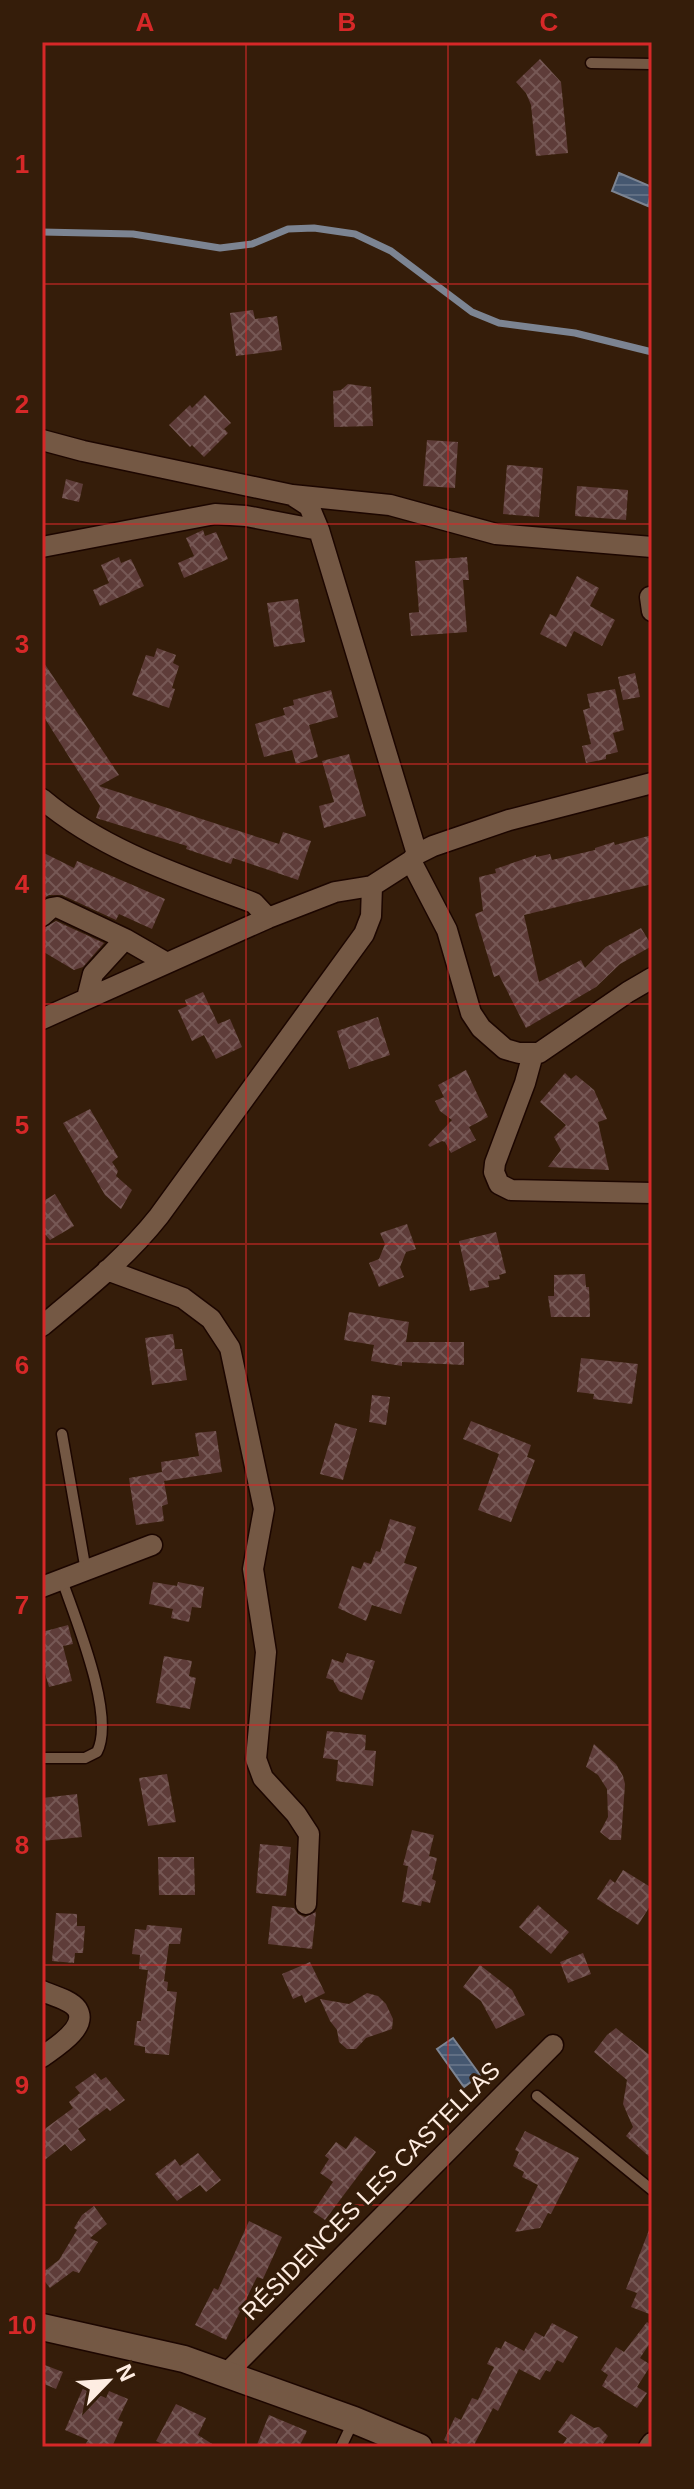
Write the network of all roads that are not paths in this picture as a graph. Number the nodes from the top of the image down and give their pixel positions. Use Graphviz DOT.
graph roads {
  1 [pos="591,63"];
  2 [pos="652,64"];
  3 [pos="42,440"];
  4 [pos="292,495"];
  5 [pos="319,530"];
  6 [pos="42,547"];
  7 [pos="652,547"];
  8 [pos="652,783"];
  9 [pos="42,799"];
  10 [pos="414,858"];
  11 [pos="372,886"];
  12 [pos="42,916"];
  13 [pos="268,918"];
  14 [pos="125,939"];
  15 [pos="165,962"];
  16 [pos="652,978"];
  17 [pos="87,998"];
  18 [pos="42,1019"];
  19 [pos="533,1054"];
  20 [pos="652,1193"];
  21 [pos="107,1270"];
  22 [pos="42,1326"];
  23 [pos="62,1434"];
  24 [pos="152,1545"];
  25 [pos="86,1571"];
  26 [pos="52,1584"];
  27 [pos="42,1758"];
  28 [pos="306,1904"];
  29 [pos="42,1991"];
  30 [pos="553,2045"];
  31 [pos="42,2057"];
  32 [pos="537,2096"];
  33 [pos="652,2190"];
  34 [pos="42,2327"];
  35 [pos="226,2374"];
  36 [pos="354,2420"];
  37 [pos="341,2447"];
  38 [pos="419,2447"];
  1 -- 2 [label="lane"];
  3 -- 4 [label="street"];
  4 -- 5 [label="street"];
  4 -- 7 [label="street"];
  5 -- 6 [label="street"];
  5 -- 10 [label="street"];
  8 -- 10 [label="street"];
  9 -- 13 [label="street"];
  10 -- 11 [label="street"];
  10 -- 19 [label="street"];
  11 -- 13 [label="street"];
  11 -- 21 [label="street"];
  12 -- 14 [label="street"];
  13 -- 15 [label="street"];
  14 -- 15 [label="street"];
  14 -- 17 [label="street"];
  15 -- 17 [label="street"];
  16 -- 19 [label="street"];
  17 -- 18 [label="street"];
  19 -- 20 [label="street"];
  21 -- 22 [label="street"];
  21 -- 28 [label="street"];
  23 -- 25 [label="lane"];
  24 -- 25 [label="street"];
  25 -- 26 [label="street"];
  26 -- 27 [label="lane"];
  29 -- 31 [label="street"];
  30 -- 35 [label="street, RÉSIDENCES LES CASTELLAS"];
  32 -- 33 [label="lane"];
  34 -- 35 [label="street"];
  35 -- 36 [label="street"];
  36 -- 37 [label="lane"];
  36 -- 38 [label="street"];
}
